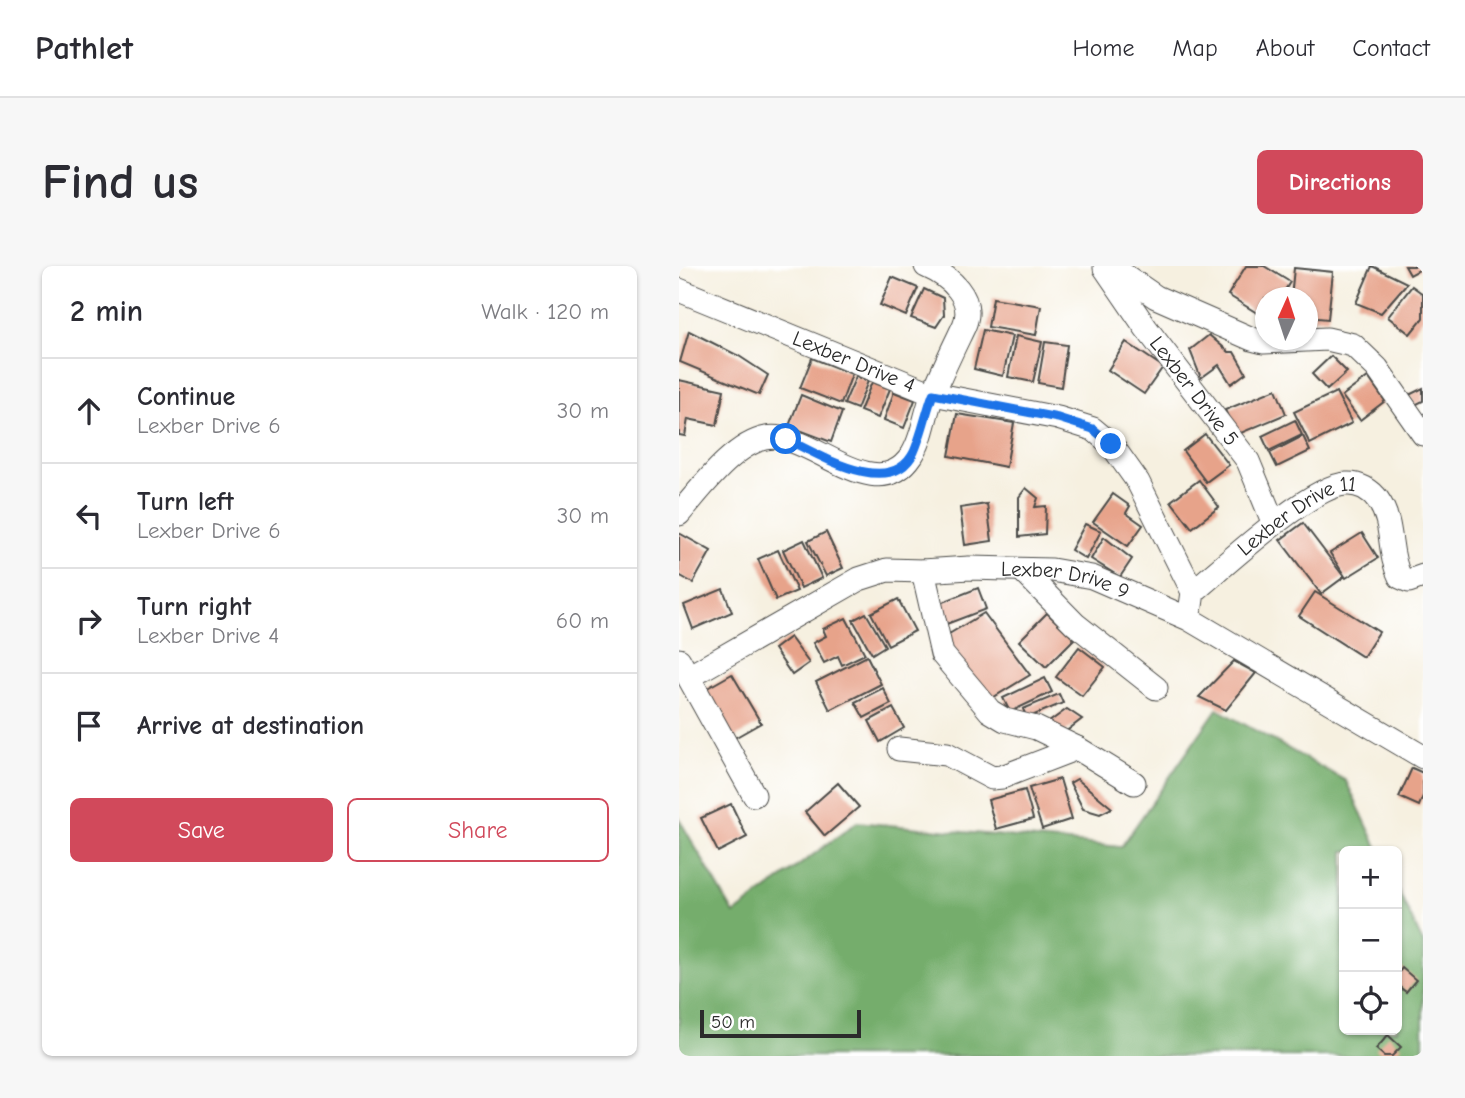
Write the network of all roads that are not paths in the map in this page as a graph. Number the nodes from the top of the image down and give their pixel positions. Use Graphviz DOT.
graph roads {
  1 [pos="926,266"];
  2 [pos="1103,266"];
  3 [pos="1111,266"];
  4 [pos="679,290"];
  5 [pos="933,394"];
  6 [pos="1423,433"];
  7 [pos="679,514"];
  8 [pos="1274,524"];
  9 [pos="1023,571"];
  10 [pos="923,572"];
  11 [pos="1423,576"];
  12 [pos="1193,592"];
  13 [pos="1189,619"];
  14 [pos="684,668"];
  15 [pos="1156,688"];
  16 [pos="1076,748"];
  17 [pos="899,749"];
  18 [pos="1423,757"];
  19 [pos="1134,783"];
  20 [pos="754,795"];
  1 -- 5 [label="street"];
  2 -- 8 [label="street, Lexber Drive 5"];
  3 -- 6 [label="street, Lexber Drive 5"];
  4 -- 5 [label="street, Lexber Drive 4"];
  5 -- 7 [label="street"];
  5 -- 12 [label="street, Lexber Drive 4"];
  8 -- 11 [label="street, Lexber Drive 11"];
  8 -- 12 [label="street, Lexber Drive 11"];
  9 -- 10 [label="street, Lexber Drive 9"];
  9 -- 13 [label="street, Lexber Drive 9"];
  9 -- 15 [label="street"];
  10 -- 14 [label="street, Lexber Drive 9"];
  10 -- 16 [label="street"];
  12 -- 13 [label="street"];
  13 -- 18 [label="street, Lexber Drive 9"];
  14 -- 20 [label="street"];
  16 -- 17 [label="street"];
  16 -- 19 [label="street"];
}
